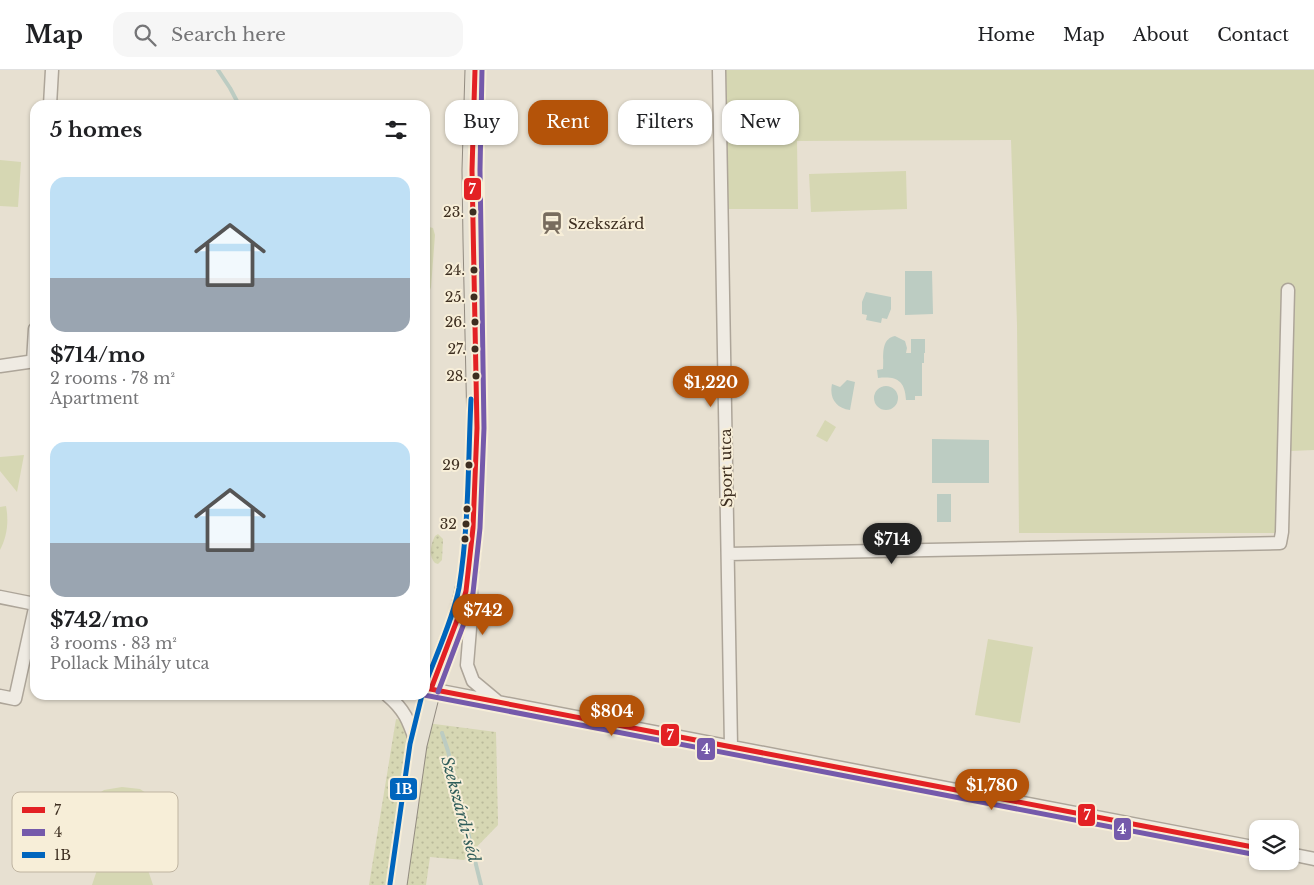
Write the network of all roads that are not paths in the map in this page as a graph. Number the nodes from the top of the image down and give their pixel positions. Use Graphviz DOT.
graph roads {
  1 [pos="52,70"];
  2 [pos="475,70"];
  3 [pos="719,70"];
  4 [pos="50,100"];
  5 [pos="1288,290"];
  6 [pos="30,362"];
  7 [pos="0,366"];
  8 [pos="728,554"];
  9 [pos="469,571"];
  10 [pos="0,597"];
  11 [pos="30,605"];
  12 [pos="30,629"];
  13 [pos="430,684"];
  14 [pos="430,689"];
  15 [pos="0,696"];
  16 [pos="393,700"];
  17 [pos="426,700"];
  18 [pos="497,702"];
  19 [pos="417,745"];
  20 [pos="732,746"];
  21 [pos="1249,846"];
  22 [pos="1299,856"];
  23 [pos="1314,859"];
  24 [pos="398,885"];
  1 -- 4 [label="street"];
  2 -- 9 [label="main road"];
  3 -- 8 [label="street, Sport utca"];
  5 -- 8 [label="street"];
  6 -- 7 [label="street"];
  8 -- 20 [label="street, Sport utca"];
  9 -- 13 [label="main road"];
  9 -- 18 [label="street"];
  10 -- 11 [label="street"];
  12 -- 15 [label="street"];
  14 -- 18 [label="street"];
  16 -- 19 [label="street"];
  17 -- 19 [label="main road"];
  18 -- 20 [label="street"];
  19 -- 24 [label="main road"];
  20 -- 21 [label="street"];
  22 -- 23 [label="street"];
}
